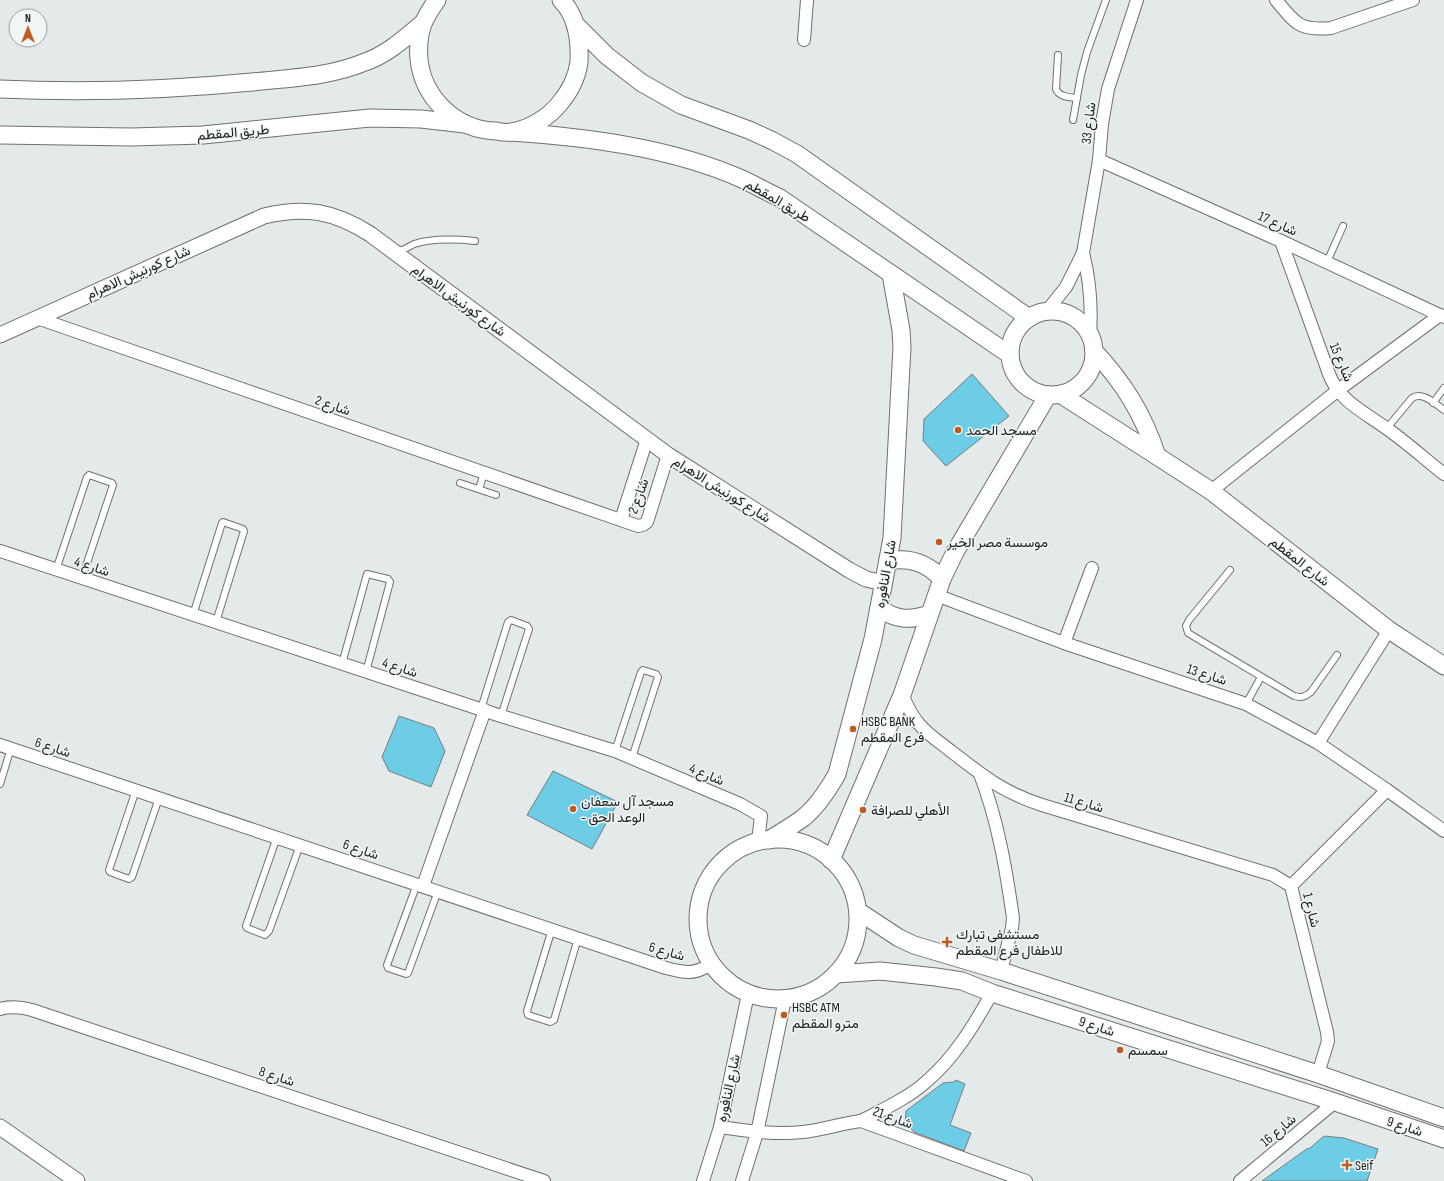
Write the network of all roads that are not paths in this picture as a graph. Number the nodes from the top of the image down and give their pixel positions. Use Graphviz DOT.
graph roads {
  1 [pos="437,0"];
  2 [pos="807,0"];
  3 [pos="1106,0"];
  4 [pos="1137,0"];
  5 [pos="1276,0"];
  6 [pos="1413,0"];
  7 [pos="563,1"];
  8 [pos="423,23"];
  9 [pos="575,24"];
  10 [pos="804,40"];
  11 [pos="1058,55"];
  12 [pos="0,89"];
  13 [pos="1077,98"];
  14 [pos="1073,120"];
  15 [pos="465,124"];
  16 [pos="511,132"];
  17 [pos="0,135"];
  18 [pos="1099,160"];
  19 [pos="1343,226"];
  20 [pos="474,241"];
  21 [pos="1281,241"];
  22 [pos="396,253"];
  23 [pos="1083,253"];
  24 [pos="1327,262"];
  25 [pos="891,274"];
  26 [pos="1046,312"];
  27 [pos="1442,316"];
  28 [pos="36,318"];
  29 [pos="1029,318"];
  30 [pos="0,335"];
  31 [pos="1090,335"];
  32 [pos="1094,352"];
  33 [pos="1010,355"];
  34 [pos="1444,388"];
  35 [pos="1338,391"];
  36 [pos="1054,395"];
  37 [pos="1434,403"];
  38 [pos="1444,410"];
  39 [pos="1387,428"];
  40 [pos="647,439"];
  41 [pos="668,455"];
  42 [pos="1158,456"];
  43 [pos="484,473"];
  44 [pos="1444,474"];
  45 [pos="460,483"];
  46 [pos="479,489"];
  47 [pos="1211,492"];
  48 [pos="496,495"];
  49 [pos="621,520"];
  50 [pos="0,551"];
  51 [pos="888,561"];
  52 [pos="1092,568"];
  53 [pos="56,570"];
  54 [pos="1230,570"];
  55 [pos="82,578"];
  56 [pos="942,579"];
  57 [pos="884,583"];
  58 [pos="936,595"];
  59 [pos="879,608"];
  60 [pos="929,614"];
  61 [pos="194,615"];
  62 [pos="216,622"];
  63 [pos="1389,630"];
  64 [pos="1064,643"];
  65 [pos="1337,655"];
  66 [pos="342,664"];
  67 [pos="1444,666"];
  68 [pos="366,672"];
  69 [pos="1261,677"];
  70 [pos="902,695"];
  71 [pos="1246,704"];
  72 [pos="483,710"];
  73 [pos="501,716"];
  74 [pos="1318,742"];
  75 [pos="6,746"];
  76 [pos="615,751"];
  77 [pos="632,758"];
  78 [pos="980,774"];
  79 [pos="0,784"];
  80 [pos="136,790"];
  81 [pos="1387,790"];
  82 [pos="159,798"];
  83 [pos="1444,830"];
  84 [pos="277,837"];
  85 [pos="764,841"];
  86 [pos="300,845"];
  87 [pos="831,860"];
  88 [pos="420,885"];
  89 [pos="1290,886"];
  90 [pos="438,891"];
  91 [pos="858,911"];
  92 [pos="552,929"];
  93 [pos="578,938"];
  94 [pos="711,964"];
  95 [pos="1000,971"];
  96 [pos="836,974"];
  97 [pos="992,993"];
  98 [pos="748,994"];
  99 [pos="785,999"];
  100 [pos="0,1009"];
  101 [pos="1318,1074"];
  102 [pos="1335,1102"];
  103 [pos="1444,1118"];
  104 [pos="861,1121"];
  105 [pos="0,1127"];
  106 [pos="720,1127"];
  107 [pos="757,1133"];
  108 [pos="1444,1139"];
  109 [pos="77,1181"];
  110 [pos="544,1181"];
  111 [pos="703,1181"];
  112 [pos="742,1181"];
  113 [pos="1026,1181"];
  114 [pos="1240,1181"];
  1 -- 8 [label="main road"];
  2 -- 10 [label="street"];
  3 -- 13 [label="lane"];
  4 -- 18 [label="street, شارع 33"];
  5 -- 6 [label="street"];
  7 -- 9 [label="main road"];
  8 -- 12 [label="main road"];
  8 -- 15 [label="main road"];
  9 -- 16 [label="main road"];
  9 -- 29 [label="main road"];
  11 -- 13 [label="lane"];
  13 -- 14 [label="lane"];
  15 -- 16 [label="main road, طريق المقطم"];
  15 -- 17 [label="main road, طريق المقطم"];
  16 -- 25 [label="main road, طريق المقطم"];
  18 -- 21 [label="street, شارع 17"];
  18 -- 23 [label="street, شارع 33"];
  19 -- 24 [label="lane"];
  20 -- 22 [label="lane"];
  21 -- 24 [label="street, شارع 17"];
  21 -- 35 [label="street, شارع 15"];
  22 -- 28 [label="street, شارع كورنيش الاهرام"];
  22 -- 40 [label="street, شارع كورنيش الاهرام"];
  23 -- 26 [label="street, شارع 33"];
  23 -- 31 [label="street, شارع 33"];
  24 -- 27 [label="street, شارع 17"];
  25 -- 33 [label="main road, طريق المقطم"];
  25 -- 51 [label="main road, شارع النافوره"];
  26 -- 29 [label="main road"];
  26 -- 31 [label="main road"];
  27 -- 35 [label="street"];
  28 -- 30 [label="street, شارع كورنيش الاهرام"];
  28 -- 43 [label="street, شارع 2"];
  29 -- 33 [label="main road"];
  31 -- 32 [label="main road"];
  32 -- 36 [label="main road"];
  32 -- 42 [label="main road"];
  33 -- 36 [label="main road"];
  34 -- 37 [label="lane"];
  35 -- 39 [label="street, شارع 15"];
  35 -- 47 [label="street"];
  36 -- 42 [label="main road, شارع المقطم"];
  36 -- 56 [label="main road"];
  37 -- 38 [label="lane"];
  37 -- 39 [label="lane"];
  39 -- 44 [label="street, شارع 15"];
  40 -- 41 [label="street, شارع كورنيش الاهرام"];
  40 -- 49 [label="street, شارع 2"];
  41 -- 49 [label="street, شارع 2"];
  41 -- 57 [label="street, شارع كورنيش الاهرام"];
  42 -- 47 [label="main road, شارع المقطم"];
  43 -- 46 [label="lane"];
  43 -- 49 [label="street, شارع 2"];
  45 -- 46 [label="lane"];
  46 -- 48 [label="lane"];
  47 -- 63 [label="main road, شارع المقطم"];
  50 -- 53 [label="street, شارع 4"];
  51 -- 56 [label="main road"];
  51 -- 57 [label="main road, شارع النافوره"];
  52 -- 64 [label="street"];
  53 -- 55 [label="street, شارع 4"];
  53 -- 55 [label="lane"];
  54 -- 69 [label="lane"];
  55 -- 61 [label="street, شارع 4"];
  56 -- 58 [label="main road"];
  57 -- 59 [label="main road, شارع النافوره"];
  58 -- 60 [label="main road"];
  58 -- 64 [label="street, شارع 13"];
  59 -- 60 [label="main road"];
  59 -- 85 [label="main road, شارع النافوره"];
  60 -- 70 [label="main road"];
  61 -- 62 [label="street, شارع 4"];
  61 -- 62 [label="lane"];
  62 -- 66 [label="street, شارع 4"];
  63 -- 67 [label="main road, شارع المقطم"];
  63 -- 74 [label="street"];
  64 -- 71 [label="street, شارع 13"];
  65 -- 69 [label="lane"];
  66 -- 68 [label="street, شارع 4"];
  66 -- 68 [label="lane"];
  68 -- 72 [label="street, شارع 4"];
  69 -- 71 [label="lane"];
  70 -- 78 [label="street, شارع 11"];
  70 -- 87 [label="main road"];
  71 -- 74 [label="street, شارع 13"];
  72 -- 73 [label="street, شارع 4"];
  72 -- 73 [label="lane"];
  72 -- 88 [label="street"];
  73 -- 76 [label="street, شارع 4"];
  74 -- 81 [label="street, شارع 13"];
  75 -- 79 [label="lane"];
  75 -- 80 [label="street, شارع 6"];
  76 -- 77 [label="street, شارع 4"];
  76 -- 77 [label="lane"];
  77 -- 85 [label="street, شارع 4"];
  78 -- 89 [label="street, شارع 11"];
  78 -- 95 [label="street"];
  80 -- 82 [label="street, شارع 6"];
  80 -- 82 [label="lane"];
  81 -- 83 [label="street, شارع 13"];
  81 -- 89 [label="street, شارع 1"];
  82 -- 84 [label="street, شارع 6"];
  84 -- 86 [label="street, شارع 6"];
  84 -- 86 [label="lane"];
  85 -- 87 [label="main road"];
  85 -- 94 [label="main road"];
  86 -- 88 [label="street, شارع 6"];
  87 -- 91 [label="main road"];
  88 -- 90 [label="street, شارع 6"];
  88 -- 90 [label="lane"];
  89 -- 101 [label="street, شارع 1"];
  90 -- 92 [label="street, شارع 6"];
  91 -- 95 [label="main road, شارع 9"];
  91 -- 96 [label="main road"];
  92 -- 93 [label="street, شارع 6"];
  92 -- 93 [label="lane"];
  93 -- 94 [label="street, شارع 6"];
  94 -- 98 [label="main road"];
  95 -- 101 [label="main road, شارع 9"];
  96 -- 97 [label="main road, شارع 9"];
  96 -- 99 [label="main road"];
  97 -- 102 [label="main road, شارع 9"];
  97 -- 104 [label="street"];
  98 -- 99 [label="main road"];
  98 -- 106 [label="street, شارع النافوره"];
  99 -- 107 [label="street"];
  100 -- 110 [label="street, شارع 8"];
  101 -- 103 [label="main road, شارع 9"];
  102 -- 108 [label="main road, شارع 9"];
  102 -- 114 [label="street, شارع 16"];
  104 -- 107 [label="street, شارع 21"];
  104 -- 113 [label="street, شارع 21"];
  105 -- 109 [label="street"];
  106 -- 107 [label="street, شارع 21"];
  106 -- 111 [label="street, شارع النافوره"];
  107 -- 112 [label="street"];
}
